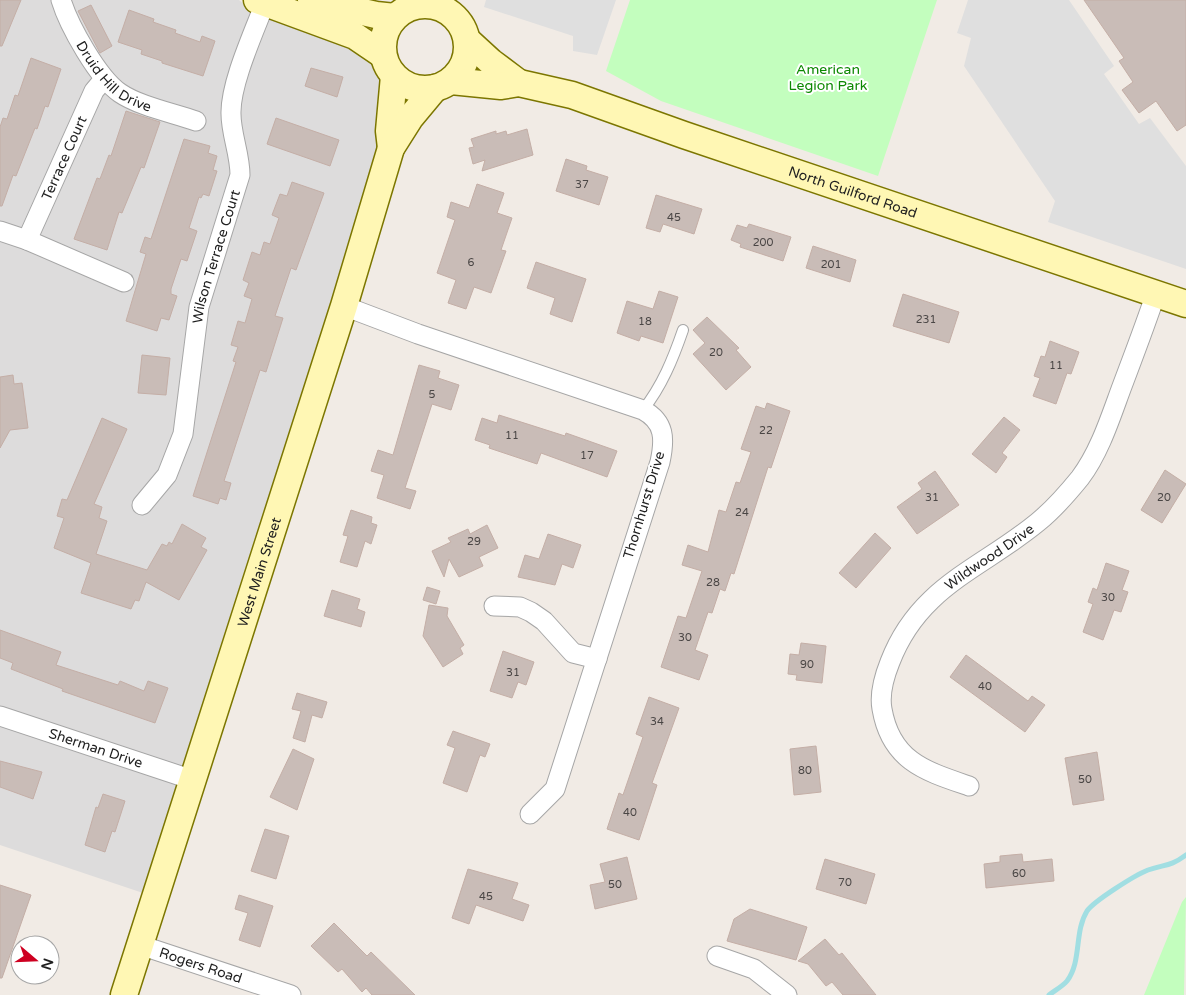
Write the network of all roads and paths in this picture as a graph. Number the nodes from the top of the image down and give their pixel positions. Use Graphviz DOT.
graph roads {
  1 [pos="61,0"];
  2 [pos="311,0"];
  3 [pos="262,1"];
  4 [pos="421,3"];
  5 [pos="395,17"];
  6 [pos="461,20"];
  7 [pos="389,66"];
  8 [pos="104,79"];
  9 [pos="519,83"];
  10 [pos="443,84"];
  11 [pos="196,121"];
  12 [pos="391,148"];
  13 [pos="0,231"];
  14 [pos="27,240"];
  15 [pos="124,282"];
  16 [pos="1156,293"];
  17 [pos="1186,304"];
  18 [pos="344,306"];
  19 [pos="683,330"];
  20 [pos="642,410"];
  21 [pos="142,505"];
  22 [pos="494,606"];
  23 [pos="597,659"];
  24 [pos="0,716"];
  25 [pos="193,780"];
  26 [pos="969,786"];
  27 [pos="530,814"];
  28 [pos="140,945"];
  29 [pos="716,956"];
  30 [pos="124,995"];
  31 [pos="291,995"];
  32 [pos="787,995"];
  1 -- 8 [label="street, Druid Hill Drive"];
  2 -- 5 [label="main road"];
  3 -- 7 [label="main road"];
  3 -- 21 [label="street, Wilson Terrace Court"];
  4 -- 5 [label="main road"];
  4 -- 6 [label="main road"];
  5 -- 7 [label="main road"];
  6 -- 9 [label="main road, North Guilford Road"];
  6 -- 10 [label="main road"];
  7 -- 10 [label="main road"];
  7 -- 12 [label="main road, West Main Street"];
  8 -- 11 [label="street, Druid Hill Drive"];
  8 -- 14 [label="street, Terrace Court"];
  9 -- 10 [label="main road, North Guilford Road"];
  9 -- 16 [label="main road, North Guilford Road"];
  10 -- 12 [label="main road, West Main Street"];
  12 -- 18 [label="main road, West Main Street"];
  13 -- 14 [label="street"];
  14 -- 15 [label="street"];
  16 -- 17 [label="main road, North Guilford Road"];
  16 -- 26 [label="street, Wildwood Drive"];
  18 -- 20 [label="street, Thornhurst Drive"];
  18 -- 25 [label="main road, West Main Street"];
  19 -- 20 [label="lane"];
  20 -- 23 [label="street, Thornhurst Drive"];
  22 -- 23 [label="street"];
  23 -- 27 [label="street, Thornhurst Drive"];
  24 -- 25 [label="street, Sherman Drive"];
  25 -- 28 [label="main road, West Main Street"];
  28 -- 30 [label="main road, West Main Street"];
  28 -- 31 [label="street, Rogers Road"];
  29 -- 32 [label="street"];
}
